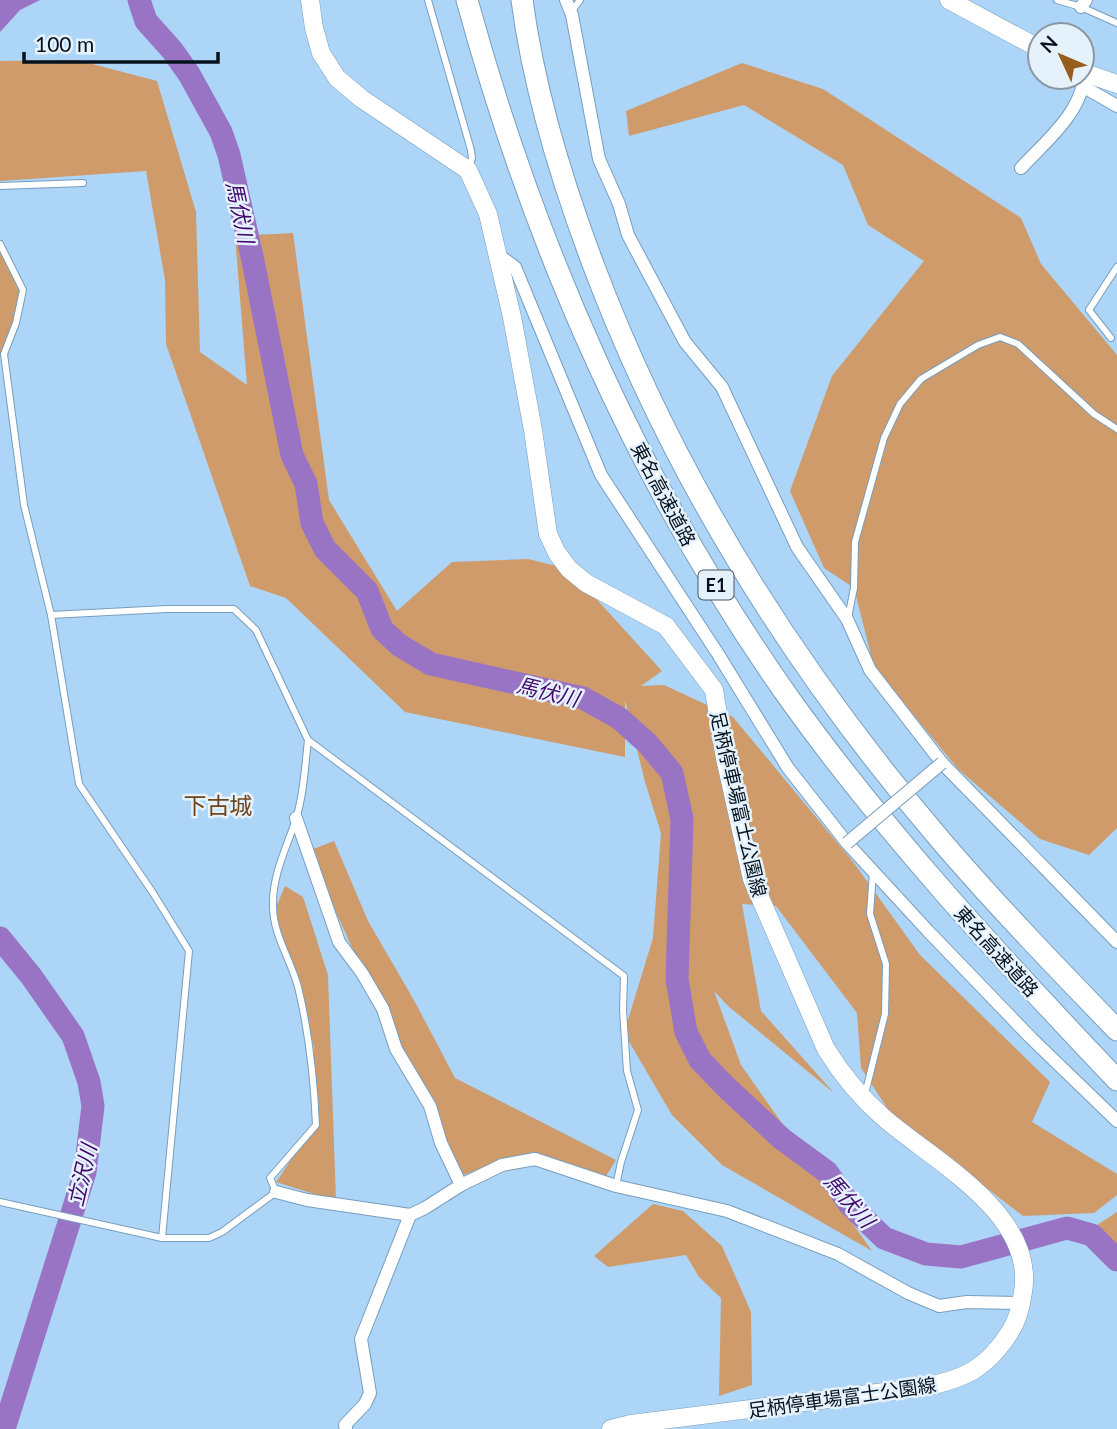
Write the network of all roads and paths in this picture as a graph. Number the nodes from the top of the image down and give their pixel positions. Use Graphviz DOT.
graph roads {
  1 [pos="310,0"];
  2 [pos="428,0"];
  3 [pos="467,0"];
  4 [pos="522,0"];
  5 [pos="580,0"];
  6 [pos="949,0"];
  7 [pos="1057,0"];
  8 [pos="1084,4"];
  9 [pos="568,6"];
  10 [pos="1117,23"];
  11 [pos="1026,41"];
  12 [pos="1096,80"];
  13 [pos="1117,84"];
  14 [pos="1096,88"];
  15 [pos="1077,91"];
  16 [pos="1117,106"];
  17 [pos="1021,168"];
  18 [pos="468,170"];
  19 [pos="83,183"];
  20 [pos="0,186"];
  21 [pos="0,244"];
  22 [pos="498,254"];
  23 [pos="1117,267"];
  24 [pos="1111,338"];
  25 [pos="1117,429"];
  26 [pos="51,615"];
  27 [pos="847,620"];
  28 [pos="308,740"];
  29 [pos="942,763"];
  30 [pos="296,818"];
  31 [pos="847,843"];
  32 [pos="873,870"];
  33 [pos="1117,942"];
  34 [pos="1117,1030"];
  35 [pos="1117,1080"];
  36 [pos="864,1099"];
  37 [pos="1117,1121"];
  38 [pos="461,1185"];
  39 [pos="616,1186"];
  40 [pos="276,1192"];
  41 [pos="0,1202"];
  42 [pos="410,1214"];
  43 [pos="162,1238"];
  44 [pos="1022,1303"];
  45 [pos="346,1429"];
  46 [pos="611,1429"];
  1 -- 18 [label="main road"];
  2 -- 18 [label="lane"];
  3 -- 35 [label="highway, 東名高速道路 / E1"];
  4 -- 34 [label="highway, 東名高速道路 / E1"];
  5 -- 9 [label="lane"];
  6 -- 11 [label="main road"];
  7 -- 8 [label="lane"];
  8 -- 10 [label="lane"];
  9 -- 27 [label="street"];
  12 -- 13 [label="main road"];
  14 -- 16 [label="street"];
  15 -- 17 [label="street"];
  18 -- 22 [label="main road, 足柄停車場富士公園線"];
  19 -- 20 [label="lane"];
  21 -- 26 [label="lane"];
  22 -- 31 [label="street"];
  22 -- 36 [label="main road, 足柄停車場富士公園線"];
  23 -- 24 [label="lane"];
  25 -- 27 [label="lane"];
  26 -- 28 [label="lane"];
  26 -- 43 [label="lane"];
  27 -- 29 [label="street"];
  28 -- 30 [label="lane"];
  28 -- 39 [label="lane"];
  29 -- 31 [label="street, bridge"];
  29 -- 33 [label="street"];
  30 -- 38 [label="street"];
  30 -- 40 [label="lane"];
  31 -- 32 [label="street"];
  32 -- 36 [label="lane"];
  32 -- 37 [label="street"];
  36 -- 44 [label="main road, 足柄停車場富士公園線"];
  38 -- 39 [label="street"];
  38 -- 42 [label="street"];
  39 -- 44 [label="street"];
  40 -- 42 [label="street"];
  40 -- 43 [label="lane"];
  41 -- 43 [label="lane"];
  42 -- 45 [label="street"];
  44 -- 46 [label="main road, 足柄停車場富士公園線"];
}
